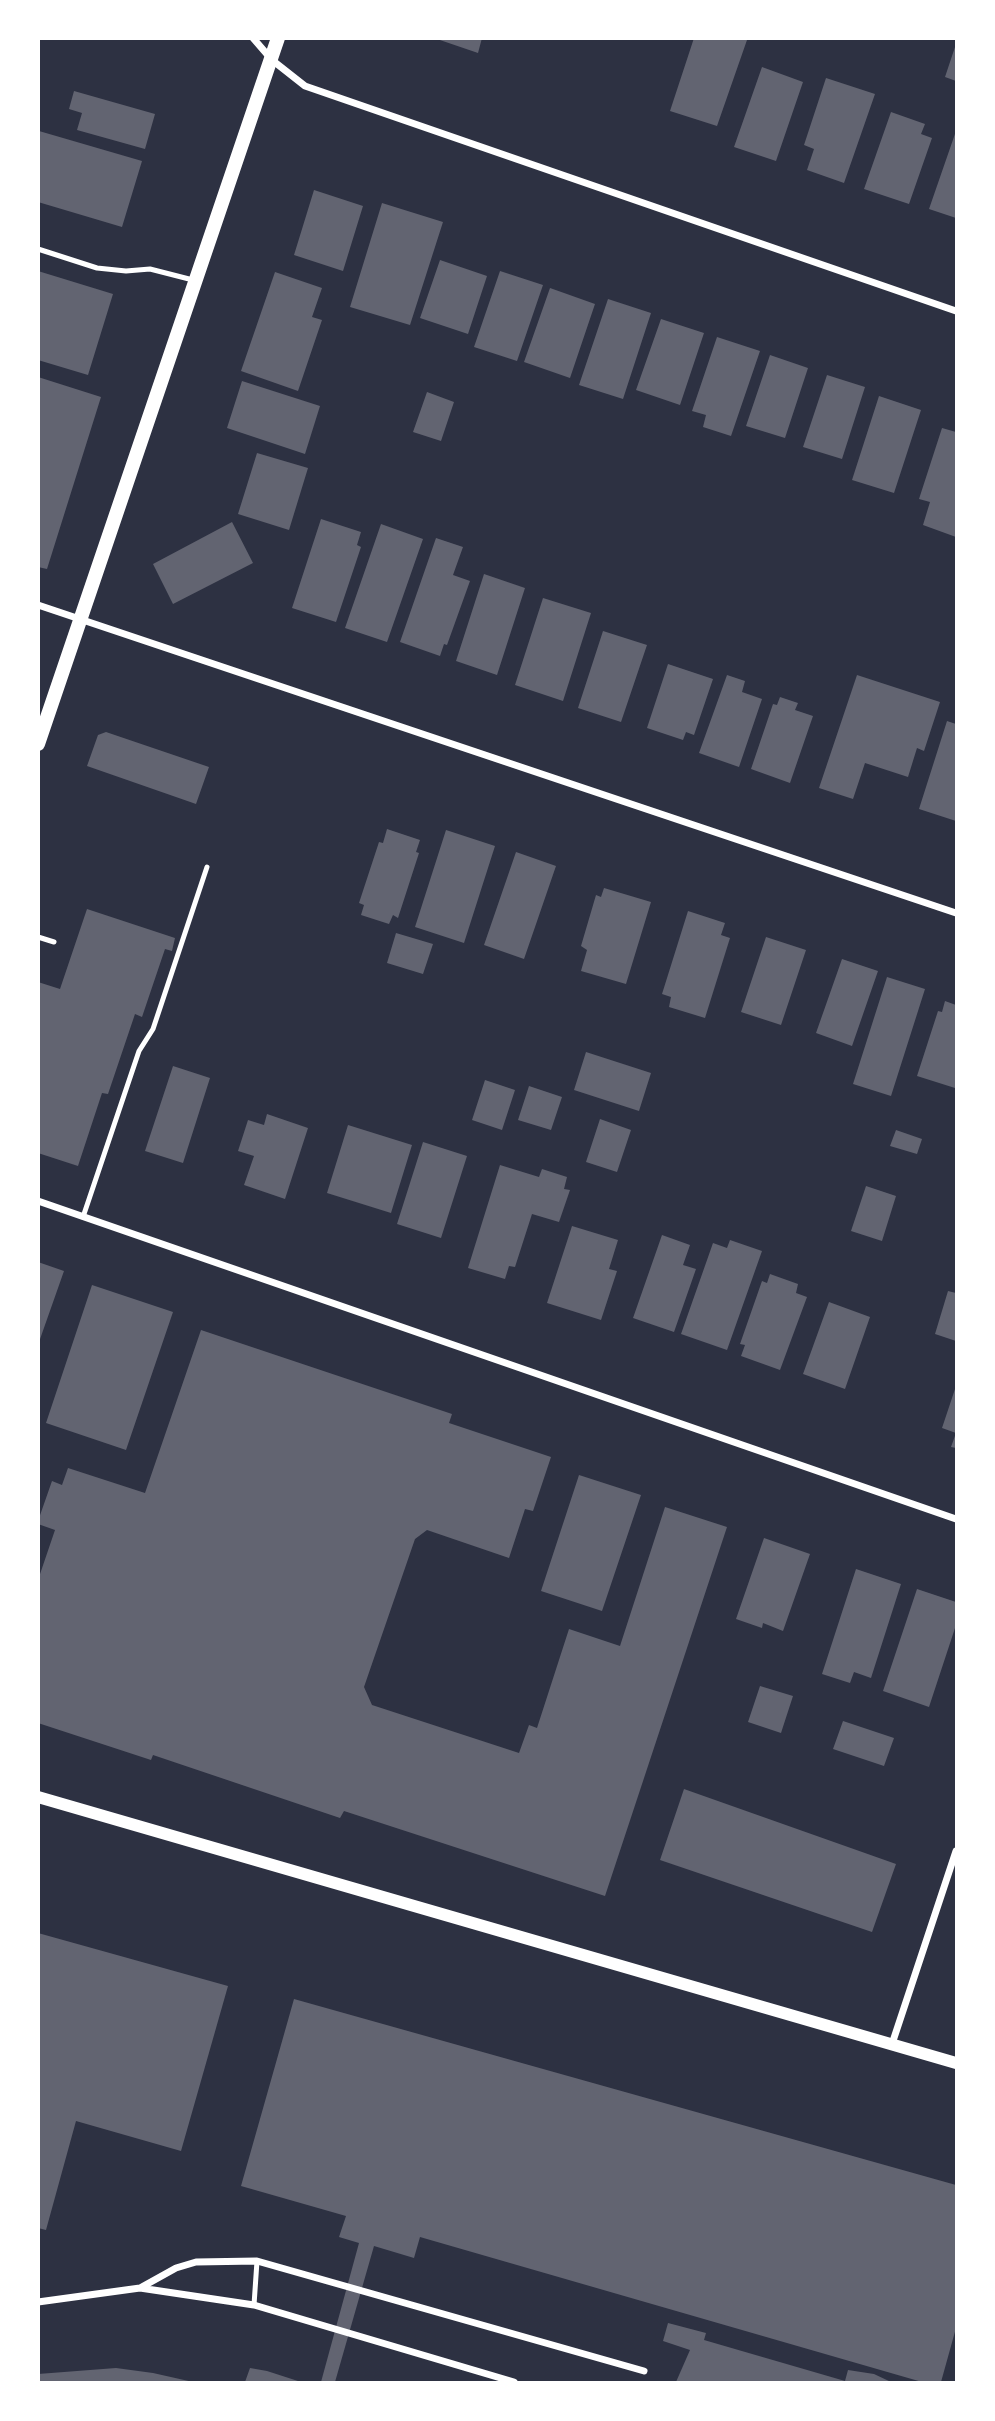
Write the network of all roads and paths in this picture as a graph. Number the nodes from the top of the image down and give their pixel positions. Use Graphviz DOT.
graph roads {
  1 [pos="253,38"];
  2 [pos="278,38"];
  3 [pos="272,60"];
  4 [pos="38,249"];
  5 [pos="196,281"];
  6 [pos="957,311"];
  7 [pos="38,605"];
  8 [pos="81,617"];
  9 [pos="38,744"];
  10 [pos="208,867"];
  11 [pos="957,913"];
  12 [pos="38,937"];
  13 [pos="54,943"];
  14 [pos="38,1201"];
  15 [pos="83,1217"];
  16 [pos="957,1518"];
  17 [pos="38,1797"];
  18 [pos="957,1851"];
  19 [pos="891,2044"];
  20 [pos="957,2063"];
  21 [pos="257,2260"];
  22 [pos="140,2288"];
  23 [pos="38,2302"];
  24 [pos="254,2305"];
  25 [pos="644,2371"];
  26 [pos="514,2382"];
  1 -- 3 [label="street"];
  2 -- 3 [label="main road"];
  3 -- 5 [label="main road"];
  3 -- 6 [label="street"];
  4 -- 5 [label="lane"];
  5 -- 8 [label="main road"];
  7 -- 8 [label="street"];
  8 -- 9 [label="main road"];
  8 -- 11 [label="street"];
  10 -- 15 [label="lane"];
  12 -- 13 [label="lane"];
  14 -- 15 [label="street"];
  15 -- 16 [label="street"];
  17 -- 19 [label="street"];
  18 -- 19 [label="street"];
  19 -- 20 [label="street"];
  21 -- 22 [label="street"];
  21 -- 24 [label="lane"];
  21 -- 25 [label="street"];
  22 -- 23 [label="street"];
  22 -- 24 [label="street"];
  24 -- 26 [label="street"];
}
